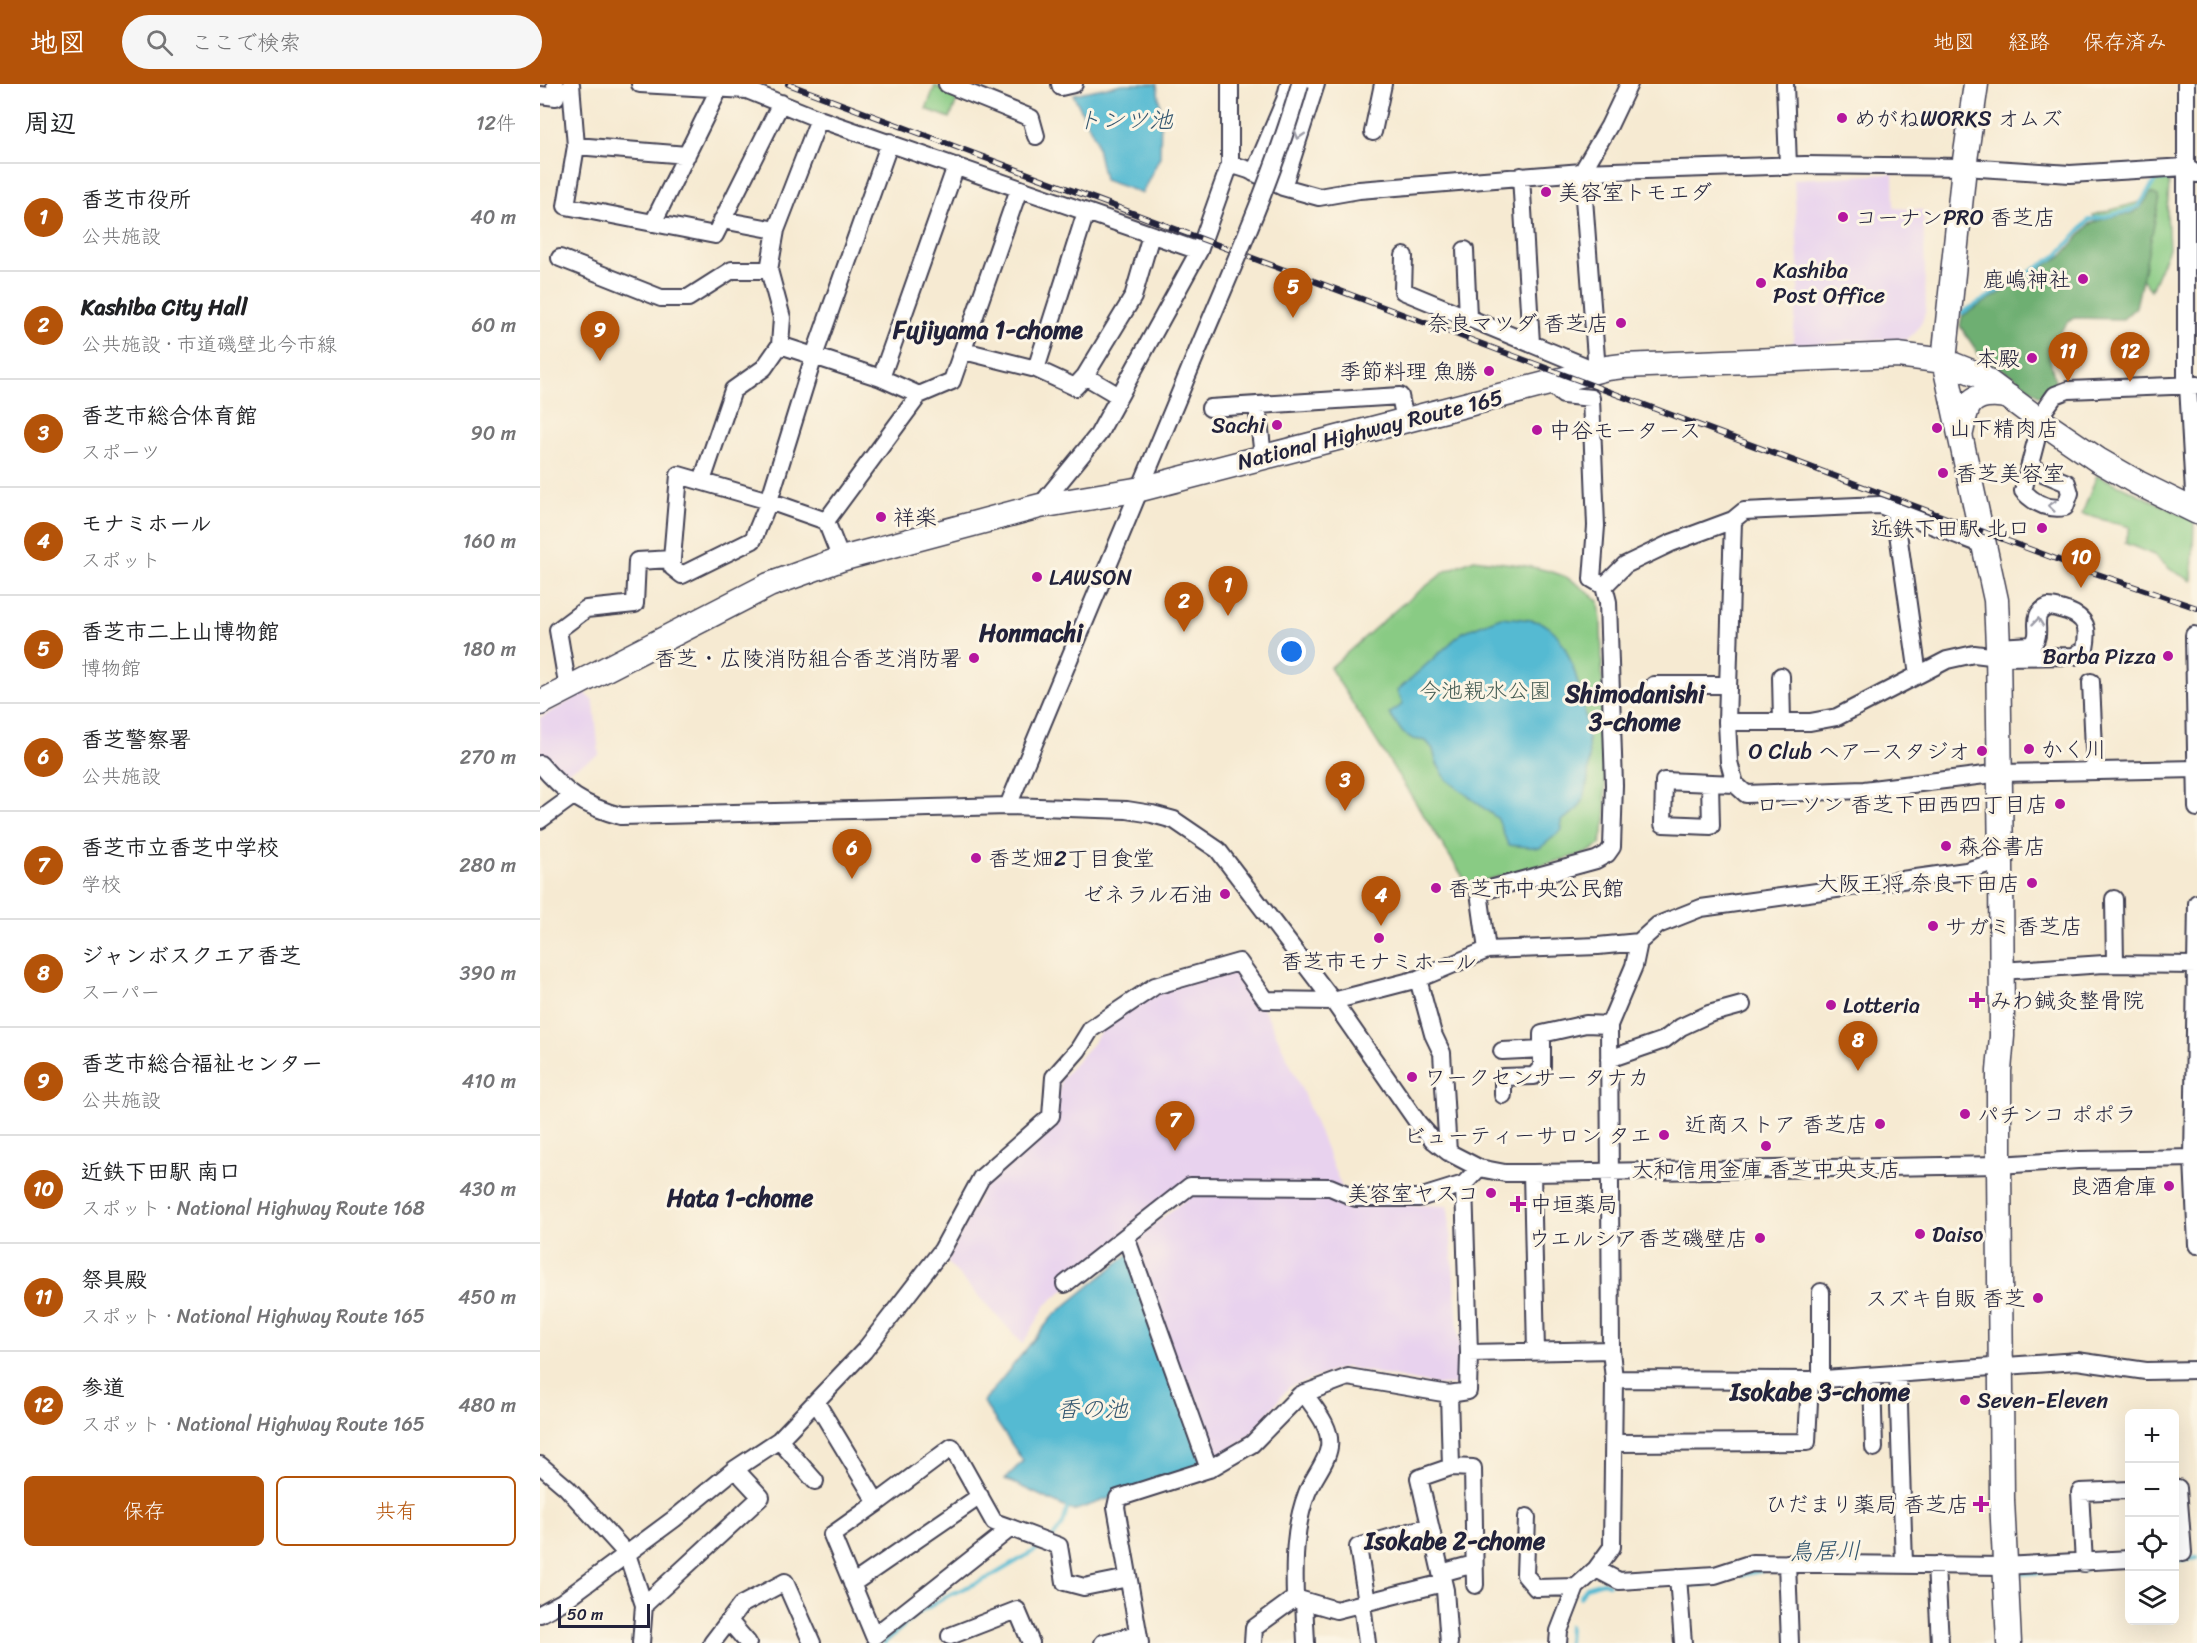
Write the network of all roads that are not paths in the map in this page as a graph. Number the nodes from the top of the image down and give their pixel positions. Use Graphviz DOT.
graph roads {
  1 [pos="555,84"];
  2 [pos="571,84"];
  3 [pos="639,84"];
  4 [pos="947,84"];
  5 [pos="1060,84"];
  6 [pos="1074,84"];
  7 [pos="1230,84"];
  8 [pos="1289,84"];
  9 [pos="1300,84"];
  10 [pos="1316,84"];
  11 [pos="1383,84"];
  12 [pos="1629,84"];
  13 [pos="1785,84"];
  14 [pos="1976,84"];
  15 [pos="2186,84"];
  16 [pos="720,87"];
  17 [pos="540,95"];
  18 [pos="781,104"];
  19 [pos="819,119"];
  20 [pos="1373,132"];
  21 [pos="1036,136"];
  22 [pos="890,142"];
  23 [pos="576,146"];
  24 [pos="687,155"];
  25 [pos="1230,164"];
  26 [pos="956,166"];
  27 [pos="1788,166"];
  28 [pos="1964,167"];
  29 [pos="1582,171"];
  30 [pos="2191,171"];
  31 [pos="1254,173"];
  32 [pos="1521,176"];
  33 [pos="1283,187"];
  34 [pos="1019,189"];
  35 [pos="1086,212"];
  36 [pos="723,220"];
  37 [pos="653,223"];
  38 [pos="776,230"];
  39 [pos="1150,235"];
  40 [pos="1465,250"];
  41 [pos="1199,251"];
  42 [pos="1404,256"];
  43 [pos="560,258"];
  44 [pos="769,270"];
  45 [pos="1468,317"];
  46 [pos="1531,343"];
  47 [pos="780,345"];
  48 [pos="964,351"];
  49 [pos="814,356"];
  50 [pos="1944,361"];
  51 [pos="1036,369"];
  52 [pos="1597,370"];
  53 [pos="1085,376"];
  54 [pos="881,378"];
  55 [pos="1551,383"];
  56 [pos="2191,385"];
  57 [pos="919,395"];
  58 [pos="1119,396"];
  59 [pos="2009,397"];
  60 [pos="1257,405"];
  61 [pos="1210,408"];
  62 [pos="2038,419"];
  63 [pos="1405,420"];
  64 [pos="1960,432"];
  65 [pos="1263,456"];
  66 [pos="2031,464"];
  67 [pos="702,482"];
  68 [pos="1141,489"];
  69 [pos="769,501"];
  70 [pos="1040,506"];
  71 [pos="1895,512"];
  72 [pos="2196,512"];
  73 [pos="1733,520"];
  74 [pos="826,521"];
  75 [pos="1983,545"];
  76 [pos="672,559"];
  77 [pos="841,559"];
  78 [pos="1604,586"];
  79 [pos="2194,635"];
  80 [pos="1999,652"];
  81 [pos="1918,675"];
  82 [pos="1781,676"];
  83 [pos="2091,682"];
  84 [pos="1654,685"];
  85 [pos="1728,685"];
  86 [pos="568,689"];
  87 [pos="540,703"];
  88 [pos="1727,722"];
  89 [pos="1782,722"];
  90 [pos="540,764"];
  91 [pos="2197,769"];
  92 [pos="2095,771"];
  93 [pos="2001,773"];
  94 [pos="1710,783"];
  95 [pos="1735,784"];
  96 [pos="573,796"];
  97 [pos="1008,806"];
  98 [pos="2197,808"];
  99 [pos="540,820"];
  100 [pos="2001,866"];
  101 [pos="2114,899"];
  102 [pos="2197,903"];
  103 [pos="1639,942"];
  104 [pos="1487,950"];
  105 [pos="2115,964"];
  106 [pos="2196,965"];
  107 [pos="2001,971"];
  108 [pos="1418,979"];
  109 [pos="1333,1001"];
  110 [pos="1742,1005"];
  111 [pos="1609,1025"];
  112 [pos="1542,1048"];
  113 [pos="1502,1051"];
  114 [pos="1609,1059"];
  115 [pos="1503,1095"];
  116 [pos="1448,1152"];
  117 [pos="2195,1159"];
  118 [pos="1999,1165"];
  119 [pos="1479,1168"];
  120 [pos="1610,1172"];
  121 [pos="1532,1173"];
  122 [pos="1464,1184"];
  123 [pos="1126,1237"];
  124 [pos="2197,1245"];
  125 [pos="1065,1284"];
  126 [pos="1821,1292"];
  127 [pos="1611,1350"];
  128 [pos="1536,1352"];
  129 [pos="1469,1353"];
  130 [pos="2001,1366"];
  131 [pos="2197,1370"];
  132 [pos="1898,1374"];
  133 [pos="1872,1376"];
  134 [pos="1614,1378"];
  135 [pos="1816,1380"];
  136 [pos="1305,1393"];
  137 [pos="1449,1395"];
  138 [pos="816,1402"];
  139 [pos="779,1440"];
  140 [pos="1614,1443"];
  141 [pos="1874,1448"];
  142 [pos="540,1465"];
  143 [pos="1451,1467"];
  144 [pos="735,1469"];
  145 [pos="1209,1469"];
  146 [pos="815,1481"];
  147 [pos="2125,1490"];
  148 [pos="980,1496"];
  149 [pos="2179,1497"];
  150 [pos="877,1503"];
  151 [pos="1527,1517"];
  152 [pos="1430,1526"];
  153 [pos="1011,1528"];
  154 [pos="2185,1553"];
  155 [pos="627,1554"];
  156 [pos="2125,1559"];
  157 [pos="1787,1563"];
  158 [pos="2084,1563"];
  159 [pos="1474,1564"];
  160 [pos="1904,1564"];
  161 [pos="1936,1565"];
  162 [pos="1596,1569"];
  163 [pos="2004,1574"];
  164 [pos="1678,1577"];
  165 [pos="1128,1578"];
  166 [pos="1442,1578"];
  167 [pos="852,1584"];
  168 [pos="1475,1585"];
  169 [pos="1576,1587"];
  170 [pos="1299,1600"];
  171 [pos="1365,1603"];
  172 [pos="644,1605"];
  173 [pos="540,1614"];
  174 [pos="729,1621"];
  175 [pos="950,1636"];
  176 [pos="1139,1638"];
  177 [pos="641,1643"];
  178 [pos="712,1643"];
  179 [pos="748,1643"];
  180 [pos="812,1643"];
  181 [pos="1031,1643"];
  182 [pos="1103,1643"];
  183 [pos="1253,1643"];
  184 [pos="1306,1643"];
  185 [pos="1367,1643"];
  186 [pos="1449,1643"];
  187 [pos="1558,1643"];
  188 [pos="1683,1643"];
  189 [pos="1790,1643"];
  190 [pos="1940,1643"];
  191 [pos="2009,1643"];
  1 -- 17 [label="street"];
  2 -- 23 [label="street"];
  3 -- 16 [label="street"];
  4 -- 21 [label="street"];
  5 -- 6 [label="street"];
  7 -- 25 [label="street"];
  8 -- 31 [label="street"];
  9 -- 68 [label="street, bridge"];
  10 -- 33 [label="street, one-way"];
  11 -- 20 [label="street"];
  12 -- 29 [label="street"];
  13 -- 27 [label="street"];
  14 -- 28 [label="highway"];
  15 -- 30 [label="street"];
  16 -- 18 [label="street"];
  16 -- 24 [label="street"];
  18 -- 19 [label="street"];
  18 -- 36 [label="street"];
  19 -- 22 [label="street"];
  19 -- 38 [label="street"];
  22 -- 26 [label="street"];
  22 -- 49 [label="street"];
  23 -- 24 [label="street"];
  23 -- 37 [label="street"];
  24 -- 37 [label="street"];
  25 -- 31 [label="street"];
  25 -- 41 [label="street"];
  26 -- 34 [label="street"];
  26 -- 54 [label="street"];
  27 -- 28 [label="street"];
  27 -- 29 [label="street"];
  28 -- 30 [label="street"];
  28 -- 50 [label="highway"];
  29 -- 32 [label="street"];
  29 -- 52 [label="street"];
  30 -- 56 [label="street"];
  31 -- 33 [label="street"];
  32 -- 33 [label="street"];
  32 -- 46 [label="street"];
  34 -- 35 [label="street"];
  34 -- 48 [label="street"];
  35 -- 39 [label="street"];
  35 -- 51 [label="street"];
  36 -- 37 [label="street"];
  36 -- 38 [label="street"];
  38 -- 44 [label="street"];
  39 -- 41 [label="street"];
  39 -- 53 [label="street"];
  40 -- 45 [label="street"];
  41 -- 58 [label="street"];
  42 -- 45 [label="street"];
  43 -- 44 [label="street"];
  44 -- 47 [label="street"];
  45 -- 46 [label="street"];
  46 -- 52 [label="street"];
  47 -- 49 [label="street"];
  47 -- 67 [label="street"];
  48 -- 51 [label="street"];
  48 -- 57 [label="street"];
  49 -- 54 [label="street"];
  49 -- 69 [label="street"];
  50 -- 52 [label="highway, National Highway Route 165"];
  50 -- 59 [label="highway, National Highway Route 165"];
  50 -- 64 [label="highway"];
  51 -- 53 [label="street"];
  52 -- 55 [label="highway, National Highway Route 165"];
  53 -- 58 [label="street"];
  54 -- 57 [label="street"];
  55 -- 63 [label="highway, National Highway Route 165"];
  55 -- 78 [label="street"];
  56 -- 62 [label="street"];
  56 -- 72 [label="street"];
  57 -- 74 [label="street"];
  58 -- 70 [label="street"];
  59 -- 62 [label="highway, National Highway Route 165"];
  59 -- 64 [label="highway"];
  60 -- 61 [label="street"];
  60 -- 63 [label="street"];
  60 -- 65 [label="street"];
  62 -- 66 [label="street"];
  62 -- 72 [label="highway, National Highway Route 165"];
  63 -- 65 [label="highway, National Highway Route 165"];
  64 -- 75 [label="highway"];
  65 -- 68 [label="highway, National Highway Route 165"];
  67 -- 69 [label="street"];
  67 -- 76 [label="street"];
  68 -- 70 [label="highway, National Highway Route 165"];
  68 -- 97 [label="street"];
  69 -- 74 [label="street"];
  69 -- 76 [label="street"];
  70 -- 77 [label="highway, National Highway Route 165"];
  71 -- 73 [label="street"];
  71 -- 75 [label="street"];
  71 -- 81 [label="street"];
  73 -- 78 [label="street"];
  73 -- 85 [label="street"];
  74 -- 77 [label="street"];
  75 -- 80 [label="highway"];
  76 -- 86 [label="street"];
  77 -- 86 [label="highway, National Highway Route 165"];
  78 -- 104 [label="street"];
  79 -- 91 [label="street"];
  80 -- 80 [label="street, one-way"];
  80 -- 81 [label="street"];
  80 -- 93 [label="highway"];
  81 -- 89 [label="street"];
  82 -- 89 [label="street"];
  83 -- 92 [label="street"];
  84 -- 85 [label="street"];
  85 -- 88 [label="street"];
  86 -- 87 [label="highway, National Highway Route 165"];
  88 -- 89 [label="street"];
  88 -- 95 [label="street"];
  90 -- 96 [label="street"];
  91 -- 92 [label="street"];
  91 -- 98 [label="street"];
  92 -- 93 [label="street"];
  93 -- 95 [label="street"];
  93 -- 100 [label="highway"];
  94 -- 95 [label="street"];
  96 -- 97 [label="street"];
  96 -- 99 [label="street"];
  97 -- 109 [label="street"];
  100 -- 103 [label="street"];
  100 -- 107 [label="highway"];
  101 -- 105 [label="street"];
  102 -- 106 [label="street"];
  103 -- 104 [label="street"];
  103 -- 111 [label="street"];
  104 -- 108 [label="street"];
  105 -- 106 [label="street"];
  105 -- 107 [label="street"];
  106 -- 117 [label="street"];
  107 -- 118 [label="highway"];
  108 -- 109 [label="street"];
  108 -- 116 [label="street"];
  109 -- 116 [label="street"];
  109 -- 138 [label="street"];
  110 -- 114 [label="street"];
  111 -- 112 [label="street"];
  111 -- 114 [label="street"];
  112 -- 113 [label="street"];
  112 -- 115 [label="street"];
  114 -- 120 [label="street"];
  116 -- 119 [label="street"];
  117 -- 118 [label="street"];
  117 -- 124 [label="street"];
  118 -- 120 [label="street"];
  118 -- 130 [label="highway"];
  119 -- 121 [label="street"];
  119 -- 122 [label="street"];
  120 -- 121 [label="street"];
  120 -- 127 [label="street"];
  121 -- 128 [label="street"];
  122 -- 123 [label="street"];
  122 -- 129 [label="street"];
  123 -- 125 [label="street"];
  123 -- 145 [label="street"];
  126 -- 135 [label="street"];
  127 -- 128 [label="street"];
  127 -- 134 [label="street"];
  128 -- 129 [label="street"];
  129 -- 137 [label="street"];
  130 -- 131 [label="street"];
  130 -- 132 [label="street"];
  130 -- 163 [label="highway"];
  132 -- 133 [label="street"];
  132 -- 160 [label="street"];
  133 -- 135 [label="street"];
  133 -- 141 [label="street"];
  134 -- 135 [label="street"];
  134 -- 140 [label="street"];
  135 -- 140 [label="street"];
  136 -- 137 [label="street"];
  136 -- 145 [label="street"];
  136 -- 170 [label="street"];
  137 -- 143 [label="street"];
  138 -- 139 [label="street"];
  138 -- 150 [label="street"];
  139 -- 144 [label="street"];
  139 -- 146 [label="street"];
  140 -- 162 [label="street"];
  142 -- 155 [label="street"];
  143 -- 152 [label="street"];
  143 -- 159 [label="street"];
  144 -- 155 [label="street"];
  144 -- 172 [label="street"];
  145 -- 165 [label="street"];
  147 -- 158 [label="street"];
  148 -- 150 [label="street"];
  148 -- 153 [label="street"];
  148 -- 167 [label="street"];
  149 -- 154 [label="street"];
  150 -- 167 [label="street"];
  151 -- 169 [label="street"];
  152 -- 166 [label="street"];
  152 -- 171 [label="street"];
  153 -- 165 [label="street"];
  153 -- 167 [label="street"];
  155 -- 172 [label="street"];
  155 -- 173 [label="street"];
  156 -- 158 [label="street"];
  157 -- 160 [label="street"];
  157 -- 164 [label="street"];
  157 -- 189 [label="street"];
  158 -- 163 [label="street"];
  159 -- 166 [label="street"];
  159 -- 168 [label="street"];
  160 -- 161 [label="street"];
  161 -- 163 [label="street"];
  161 -- 190 [label="street"];
  162 -- 164 [label="street"];
  162 -- 169 [label="street"];
  163 -- 191 [label="highway"];
  164 -- 188 [label="street"];
  165 -- 176 [label="street"];
  166 -- 171 [label="street"];
  166 -- 186 [label="street"];
  169 -- 187 [label="street"];
  170 -- 171 [label="street"];
  170 -- 183 [label="street"];
  170 -- 184 [label="street"];
  171 -- 185 [label="street"];
  172 -- 177 [label="street"];
  174 -- 178 [label="street"];
  174 -- 179 [label="street"];
  174 -- 180 [label="street"];
  175 -- 181 [label="street"];
  176 -- 182 [label="street"];
}
